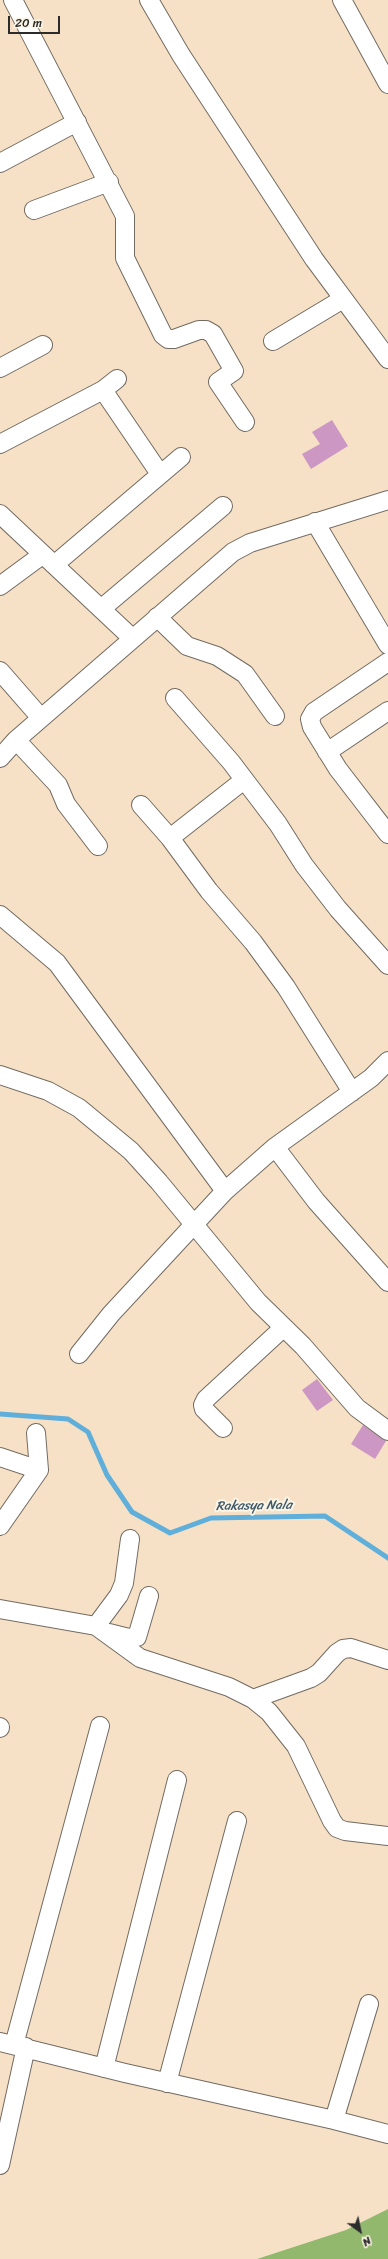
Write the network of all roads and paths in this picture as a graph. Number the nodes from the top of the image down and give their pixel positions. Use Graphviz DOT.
graph roads {
  1 [pos="13,0"];
  2 [pos="149,0"];
  3 [pos="342,0"];
  4 [pos="0,6"];
  5 [pos="388,84"];
  6 [pos="77,122"];
  7 [pos="0,163"];
  8 [pos="109,182"];
  9 [pos="34,210"];
  10 [pos="343,300"];
  11 [pos="273,341"];
  12 [pos="43,345"];
  13 [pos="388,359"];
  14 [pos="0,368"];
  15 [pos="117,379"];
  16 [pos="103,390"];
  17 [pos="244,422"];
  18 [pos="0,444"];
  19 [pos="181,457"];
  20 [pos="160,474"];
  21 [pos="388,500"];
  22 [pos="223,506"];
  23 [pos="0,514"];
  24 [pos="315,522"];
  25 [pos="48,560"];
  26 [pos="0,586"];
  27 [pos="101,609"];
  28 [pos="157,617"];
  29 [pos="132,638"];
  30 [pos="388,645"];
  31 [pos="388,662"];
  32 [pos="0,671"];
  33 [pos="176,698"];
  34 [pos="388,711"];
  35 [pos="275,716"];
  36 [pos="41,718"];
  37 [pos="16,740"];
  38 [pos="327,752"];
  39 [pos="0,758"];
  40 [pos="244,780"];
  41 [pos="141,805"];
  42 [pos="388,834"];
  43 [pos="170,838"];
  44 [pos="98,846"];
  45 [pos="0,915"];
  46 [pos="388,965"];
  47 [pos="385,1071"];
  48 [pos="0,1075"];
  49 [pos="352,1092"];
  50 [pos="275,1147"];
  51 [pos="225,1190"];
  52 [pos="194,1225"];
  53 [pos="388,1282"];
  54 [pos="283,1328"];
  55 [pos="79,1354"];
  56 [pos="223,1428"];
  57 [pos="388,1431"];
  58 [pos="36,1433"];
  59 [pos="0,1457"];
  60 [pos="39,1470"];
  61 [pos="0,1526"];
  62 [pos="130,1539"];
  63 [pos="149,1596"];
  64 [pos="0,1609"];
  65 [pos="101,1629"];
  66 [pos="388,1660"];
  67 [pos="253,1698"];
  68 [pos="100,1726"];
  69 [pos="177,1780"];
  70 [pos="237,1821"];
  71 [pos="388,1836"];
  72 [pos="368,2004"];
  73 [pos="14,2045"];
  74 [pos="104,2068"];
  75 [pos="167,2083"];
  76 [pos="334,2120"];
  77 [pos="388,2134"];
  78 [pos="0,2165"];
  1 -- 4 [label="street"];
  1 -- 6 [label="street"];
  2 -- 10 [label="street"];
  3 -- 5 [label="street"];
  6 -- 7 [label="street"];
  6 -- 8 [label="street"];
  8 -- 9 [label="street"];
  8 -- 17 [label="street"];
  10 -- 11 [label="street"];
  10 -- 13 [label="street"];
  12 -- 14 [label="street"];
  15 -- 16 [label="street"];
  16 -- 18 [label="street"];
  16 -- 20 [label="street"];
  19 -- 20 [label="street"];
  20 -- 25 [label="street"];
  21 -- 24 [label="street"];
  22 -- 27 [label="street"];
  23 -- 25 [label="street"];
  24 -- 28 [label="street"];
  24 -- 30 [label="street"];
  25 -- 26 [label="street"];
  25 -- 27 [label="street"];
  27 -- 29 [label="street"];
  28 -- 29 [label="street"];
  28 -- 35 [label="street"];
  29 -- 36 [label="street"];
  31 -- 38 [label="street"];
  32 -- 36 [label="street"];
  33 -- 40 [label="street"];
  34 -- 38 [label="street"];
  36 -- 37 [label="street"];
  37 -- 39 [label="street"];
  37 -- 44 [label="street"];
  38 -- 42 [label="street"];
  40 -- 43 [label="street"];
  40 -- 46 [label="street"];
  41 -- 43 [label="street"];
  43 -- 49 [label="street"];
  45 -- 51 [label="street"];
  47 -- 49 [label="street"];
  48 -- 52 [label="street"];
  49 -- 50 [label="street"];
  50 -- 51 [label="street"];
  50 -- 53 [label="street"];
  51 -- 52 [label="street"];
  52 -- 54 [label="street"];
  52 -- 55 [label="street"];
  54 -- 56 [label="street"];
  54 -- 57 [label="street"];
  58 -- 60 [label="street"];
  59 -- 60 [label="street"];
  60 -- 61 [label="street"];
  62 -- 65 [label="street"];
  63 -- 65 [label="street"];
  64 -- 65 [label="street"];
  65 -- 67 [label="street"];
  66 -- 67 [label="street"];
  67 -- 71 [label="street"];
  68 -- 73 [label="street"];
  69 -- 74 [label="street"];
  70 -- 75 [label="street"];
  72 -- 76 [label="street"];
  73 -- 74 [label="street"];
  73 -- 78 [label="street"];
  74 -- 75 [label="street"];
  75 -- 76 [label="street"];
  76 -- 77 [label="street"];
}
